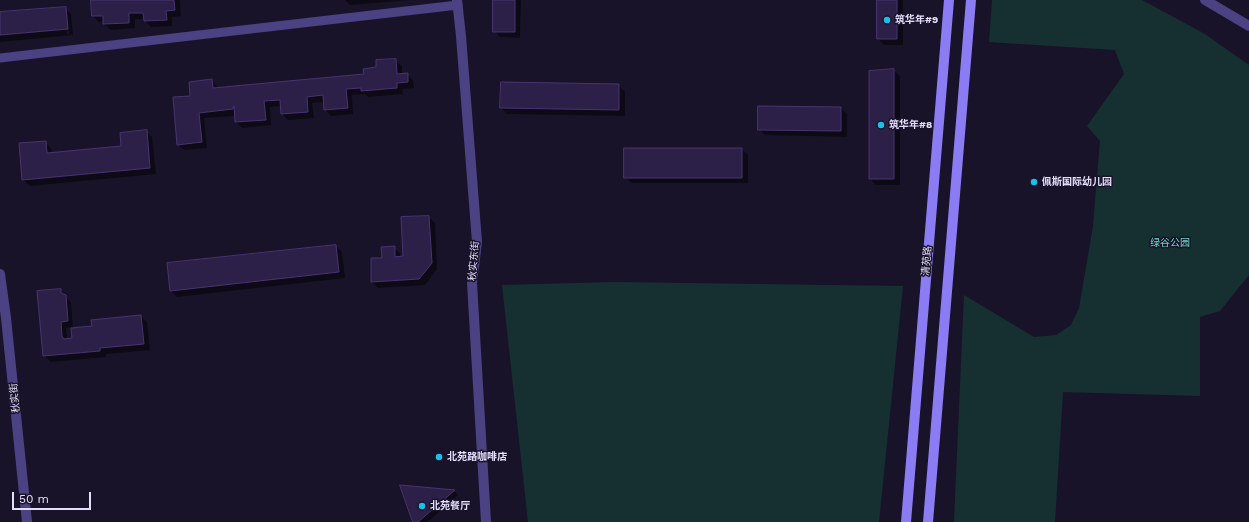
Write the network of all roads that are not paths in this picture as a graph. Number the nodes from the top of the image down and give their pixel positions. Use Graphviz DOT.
graph roads {
  1 [pos="949,0"];
  2 [pos="971,0"];
  3 [pos="1205,0"];
  4 [pos="457,3"];
  5 [pos="1249,26"];
  6 [pos="0,58"];
  7 [pos="0,274"];
  8 [pos="27,522"];
  9 [pos="486,522"];
  10 [pos="906,522"];
  11 [pos="928,522"];
  1 -- 10 [label="main road, 清苑路"];
  2 -- 11 [label="main road"];
  3 -- 5 [label="street"];
  4 -- 6 [label="street"];
  4 -- 9 [label="street, 秋实东街"];
  7 -- 8 [label="street, 秋实街"];
}
